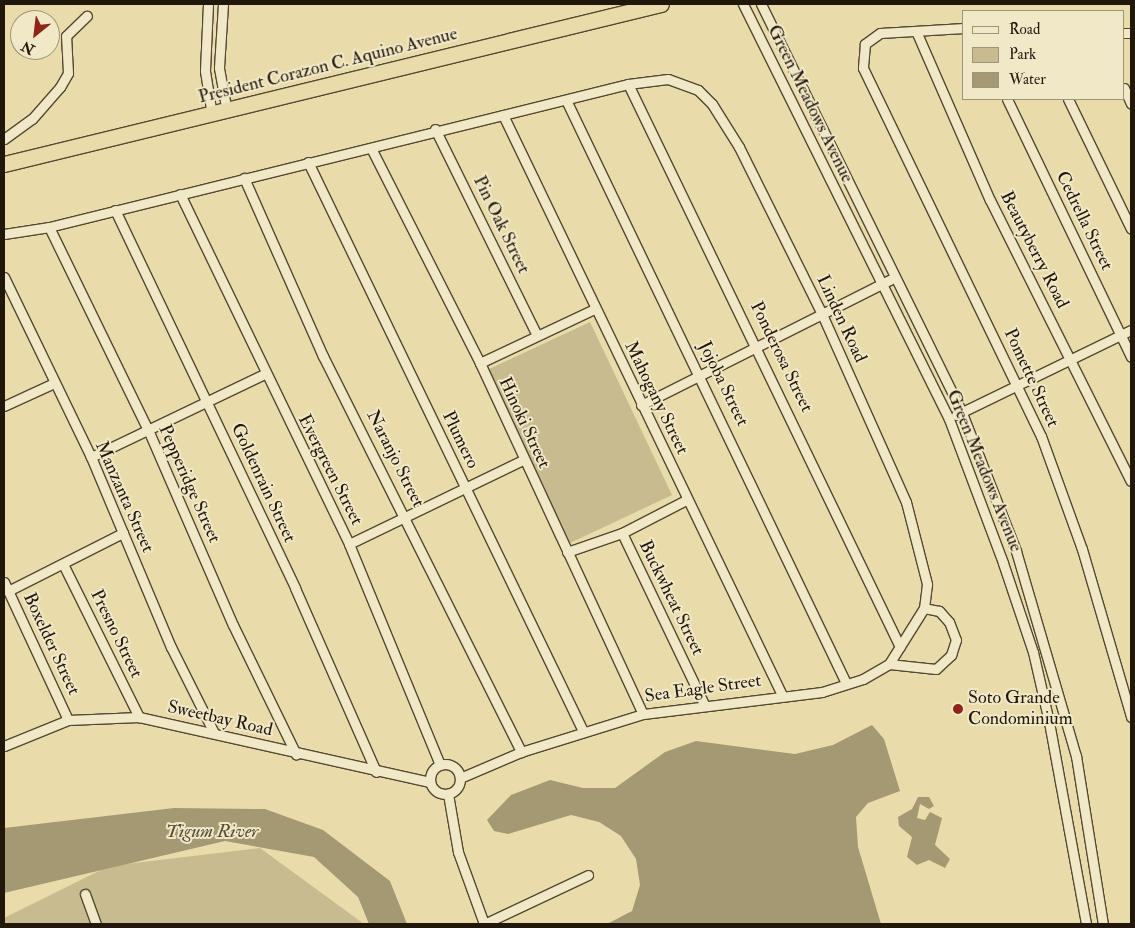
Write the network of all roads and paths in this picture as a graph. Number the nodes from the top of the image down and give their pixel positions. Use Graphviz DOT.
graph roads {
  1 [pos="208,4"];
  2 [pos="223,4"];
  3 [pos="661,4"];
  4 [pos="742,4"];
  5 [pos="761,4"];
  6 [pos="88,16"];
  7 [pos="962,28"];
  8 [pos="916,30"];
  9 [pos="628,84"];
  10 [pos="1125,90"];
  11 [pos="566,100"];
  12 [pos="1007,100"];
  13 [pos="1068,100"];
  14 [pos="1131,104"];
  15 [pos="220,113"];
  16 [pos="503,115"];
  17 [pos="435,128"];
  18 [pos="4,139"];
  19 [pos="371,148"];
  20 [pos="308,162"];
  21 [pos="4,164"];
  22 [pos="244,178"];
  23 [pos="180,194"];
  24 [pos="115,210"];
  25 [pos="49,227"];
  26 [pos="1131,228"];
  27 [pos="4,234"];
  28 [pos="4,277"];
  29 [pos="895,277"];
  30 [pos="880,284"];
  31 [pos="594,309"];
  32 [pos="821,312"];
  33 [pos="1131,330"];
  34 [pos="537,335"];
  35 [pos="1120,335"];
  36 [pos="759,347"];
  37 [pos="1070,356"];
  38 [pos="1131,357"];
  39 [pos="480,364"];
  40 [pos="700,373"];
  41 [pos="264,374"];
  42 [pos="1016,383"];
  43 [pos="52,384"];
  44 [pos="206,402"];
  45 [pos="641,405"];
  46 [pos="4,406"];
  47 [pos="962,413"];
  48 [pos="949,419"];
  49 [pos="149,432"];
  50 [pos="91,457"];
  51 [pos="523,460"];
  52 [pos="1131,481"];
  53 [pos="464,487"];
  54 [pos="686,500"];
  55 [pos="406,516"];
  56 [pos="123,533"];
  57 [pos="622,533"];
  58 [pos="350,544"];
  59 [pos="567,552"];
  60 [pos="64,566"];
  61 [pos="6,586"];
  62 [pos="924,608"];
  63 [pos="900,646"];
  64 [pos="889,664"];
  65 [pos="846,683"];
  66 [pos="1129,693"];
  67 [pos="782,694"];
  68 [pos="704,704"];
  69 [pos="643,714"];
  70 [pos="139,717"];
  71 [pos="1131,717"];
  72 [pos="68,720"];
  73 [pos="213,731"];
  74 [pos="583,731"];
  75 [pos="4,746"];
  76 [pos="521,752"];
  77 [pos="296,754"];
  78 [pos="440,765"];
  79 [pos="376,772"];
  80 [pos="460,778"];
  81 [pos="430,782"];
  82 [pos="448,794"];
  83 [pos="588,875"];
  84 [pos="85,894"];
  85 [pos="96,924"];
  86 [pos="484,924"];
  87 [pos="1086,924"];
  88 [pos="1103,924"];
  1 -- 15 [label="street"];
  2 -- 15 [label="street"];
  3 -- 15 [label="highway, President Corazon C. Aquino Avenue"];
  4 -- 30 [label="street, Green Meadows Avenue"];
  5 -- 29 [label="street, Green Meadows Avenue"];
  6 -- 18 [label="street"];
  7 -- 8 [label="street"];
  8 -- 37 [label="street, Beautyberry Road"];
  8 -- 42 [label="street, Pomette Street"];
  9 -- 11 [label="street"];
  9 -- 32 [label="street, Linden Road"];
  9 -- 36 [label="street, Ponderosa Street"];
  10 -- 14 [label="street"];
  11 -- 16 [label="street"];
  11 -- 40 [label="street, Jojoba Street"];
  12 -- 35 [label="street, Cedrella Street"];
  13 -- 26 [label="street"];
  15 -- 21 [label="highway, President Corazon C. Aquino Avenue"];
  16 -- 17 [label="street"];
  16 -- 31 [label="street, Mahogany Street"];
  17 -- 19 [label="street"];
  17 -- 34 [label="street, Pin Oak Street"];
  19 -- 20 [label="street"];
  19 -- 39 [label="street, Hinoki Street"];
  20 -- 22 [label="street"];
  20 -- 53 [label="street, Plumero"];
  22 -- 23 [label="street"];
  22 -- 55 [label="street, Naranjo Street"];
  23 -- 24 [label="street"];
  23 -- 41 [label="street, Evergreen Street"];
  24 -- 25 [label="street"];
  24 -- 44 [label="street, Goldenrain Street"];
  25 -- 27 [label="street"];
  25 -- 49 [label="street, Pepperidge Street"];
  28 -- 43 [label="street, Manzanta Street"];
  29 -- 30 [label="street"];
  29 -- 47 [label="street, Green Meadows Avenue"];
  30 -- 32 [label="street"];
  30 -- 48 [label="street, Green Meadows Avenue"];
  31 -- 34 [label="street"];
  31 -- 45 [label="street, Mahogany Street"];
  32 -- 36 [label="street"];
  32 -- 62 [label="street, Linden Road"];
  33 -- 35 [label="street"];
  34 -- 39 [label="street"];
  35 -- 37 [label="street"];
  35 -- 38 [label="street, Cedrella Street"];
  36 -- 40 [label="street"];
  36 -- 63 [label="street, Ponderosa Street"];
  37 -- 42 [label="street"];
  37 -- 52 [label="street, Beautyberry Road"];
  39 -- 51 [label="street, Hinoki Street"];
  40 -- 45 [label="street"];
  40 -- 65 [label="street, Jojoba Street"];
  41 -- 44 [label="street"];
  41 -- 58 [label="street, Evergreen Street"];
  42 -- 47 [label="street"];
  42 -- 66 [label="street, Pomette Street"];
  43 -- 46 [label="street"];
  43 -- 50 [label="street, Manzanta Street"];
  44 -- 49 [label="street"];
  44 -- 79 [label="street, Goldenrain Street"];
  45 -- 54 [label="street, Mahogany Street"];
  47 -- 48 [label="street"];
  47 -- 88 [label="street, Green Meadows Avenue"];
  48 -- 87 [label="street, Green Meadows Avenue"];
  49 -- 50 [label="street"];
  49 -- 77 [label="street, Pepperidge Street"];
  50 -- 56 [label="street, Manzanta Street"];
  51 -- 53 [label="street"];
  51 -- 59 [label="street, Hinoki Street"];
  53 -- 55 [label="street"];
  53 -- 74 [label="street, Plumero"];
  54 -- 57 [label="street"];
  54 -- 67 [label="street, Mahogany Street"];
  55 -- 58 [label="street"];
  55 -- 76 [label="street, Naranjo Street"];
  56 -- 60 [label="street"];
  56 -- 73 [label="street, Manzanta Street"];
  57 -- 59 [label="street"];
  57 -- 68 [label="street, Buckwheat Street"];
  58 -- 78 [label="street, Evergreen Street"];
  59 -- 69 [label="street, Hinoki Street"];
  60 -- 61 [label="street"];
  60 -- 70 [label="street, Presno Street"];
  61 -- 72 [label="street, Boxelder Street"];
  62 -- 63 [label="street"];
  62 -- 64 [label="street"];
  63 -- 64 [label="street"];
  64 -- 65 [label="street, Sea Eagle Street"];
  65 -- 67 [label="street, Sea Eagle Street"];
  66 -- 71 [label="street, Pomette Street"];
  67 -- 68 [label="street, Sea Eagle Street"];
  68 -- 69 [label="street, Sea Eagle Street"];
  69 -- 74 [label="street, Sea Eagle Street"];
  70 -- 72 [label="street, Sweetbay Road"];
  70 -- 73 [label="street, Sweetbay Road"];
  72 -- 75 [label="street, Sweetbay Road"];
  73 -- 77 [label="street, Sweetbay Road"];
  74 -- 76 [label="street, Sea Eagle Street"];
  76 -- 80 [label="street, Sea Eagle Street"];
  77 -- 79 [label="street, Sweetbay Road"];
  78 -- 80 [label="street"];
  78 -- 81 [label="street"];
  79 -- 81 [label="street, Sweetbay Road"];
  80 -- 82 [label="street"];
  81 -- 82 [label="street"];
  82 -- 86 [label="street"];
  83 -- 86 [label="street"];
  84 -- 85 [label="street"];
}
